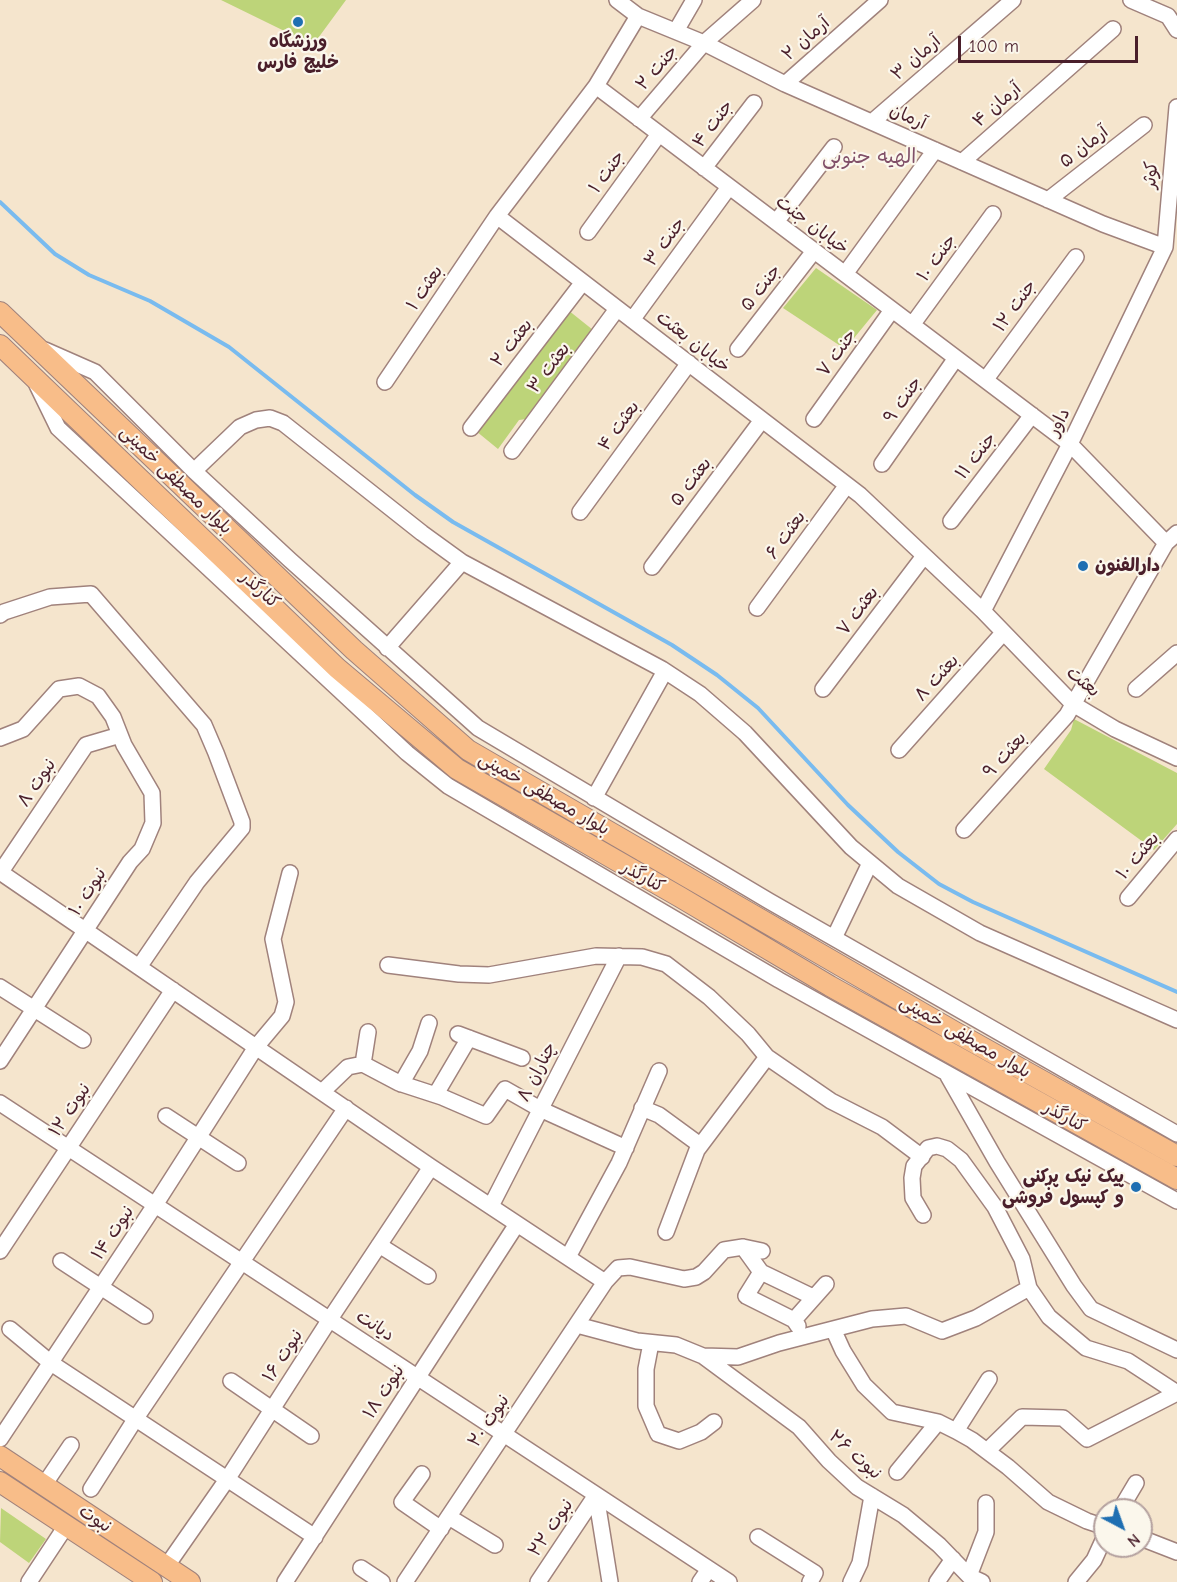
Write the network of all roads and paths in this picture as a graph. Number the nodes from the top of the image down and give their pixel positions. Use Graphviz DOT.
graph roads {
  1 [pos="616,0"];
  2 [pos="694,0"];
  3 [pos="753,0"];
  4 [pos="880,0"];
  5 [pos="1013,0"];
  6 [pos="1131,0"];
  7 [pos="638,16"];
  8 [pos="1113,29"];
  9 [pos="1177,30"];
  10 [pos="676,31"];
  11 [pos="704,43"];
  12 [pos="785,84"];
  13 [pos="596,86"];
  14 [pos="754,103"];
  15 [pos="1177,107"];
  16 [pos="639,119"];
  17 [pos="872,122"];
  18 [pos="1144,125"];
  19 [pos="658,134"];
  20 [pos="834,147"];
  21 [pos="935,150"];
  22 [pos="962,162"];
  23 [pos="704,168"];
  24 [pos="729,187"];
  25 [pos="1048,200"];
  26 [pos="993,214"];
  27 [pos="497,216"];
  28 [pos="776,222"];
  29 [pos="588,232"];
  30 [pos="1165,247"];
  31 [pos="814,251"];
  32 [pos="1076,257"];
  33 [pos="845,274"];
  34 [pos="583,282"];
  35 [pos="617,309"];
  36 [pos="892,310"];
  37 [pos="0,312"];
  38 [pos="632,320"];
  39 [pos="912,325"];
  40 [pos="0,345"];
  41 [pos="33,345"];
  42 [pos="738,349"];
  43 [pos="956,358"];
  44 [pos="688,363"];
  45 [pos="31,374"];
  46 [pos="986,379"];
  47 [pos="385,382"];
  48 [pos="1032,415"];
  49 [pos="814,419"];
  50 [pos="762,420"];
  51 [pos="471,428"];
  52 [pos="1070,444"];
  53 [pos="512,451"];
  54 [pos="882,464"];
  55 [pos="194,471"];
  56 [pos="847,485"];
  57 [pos="580,512"];
  58 [pos="951,521"];
  59 [pos="1171,538"];
  60 [pos="924,556"];
  61 [pos="462,562"];
  62 [pos="652,567"];
  63 [pos="756,608"];
  64 [pos="983,611"];
  65 [pos="0,615"];
  66 [pos="1003,633"];
  67 [pos="387,648"];
  68 [pos="1177,653"];
  69 [pos="665,671"];
  70 [pos="823,689"];
  71 [pos="1137,689"];
  72 [pos="1073,704"];
  73 [pos="120,735"];
  74 [pos="0,738"];
  75 [pos="899,750"];
  76 [pos="1177,758"];
  77 [pos="594,798"];
  78 [pos="964,830"];
  79 [pos="1177,839"];
  80 [pos="870,863"];
  81 [pos="0,872"];
  82 [pos="290,873"];
  83 [pos="1128,898"];
  84 [pos="86,931"];
  85 [pos="834,938"];
  86 [pos="619,956"];
  87 [pos="387,965"];
  88 [pos="139,967"];
  89 [pos="0,987"];
  90 [pos="173,990"];
  91 [pos="34,1009"];
  92 [pos="1177,1020"];
  93 [pos="429,1023"];
  94 [pos="368,1032"];
  95 [pos="83,1040"];
  96 [pos="256,1047"];
  97 [pos="767,1057"];
  98 [pos="522,1058"];
  99 [pos="0,1061"];
  100 [pos="363,1064"];
  101 [pos="659,1071"];
  102 [pos="947,1075"];
  103 [pos="401,1084"];
  104 [pos="322,1092"];
  105 [pos="436,1094"];
  106 [pos="0,1103"];
  107 [pos="346,1108"];
  108 [pos="642,1108"];
  109 [pos="540,1109"];
  110 [pos="166,1116"];
  111 [pos="1177,1134"];
  112 [pos="199,1136"];
  113 [pos="700,1145"];
  114 [pos="68,1148"];
  115 [pos="626,1148"];
  116 [pos="922,1156"];
  117 [pos="1177,1156"];
  118 [pos="238,1163"];
  119 [pos="431,1167"];
  120 [pos="1177,1179"];
  121 [pos="1177,1201"];
  122 [pos="155,1205"];
  123 [pos="491,1206"];
  124 [pos="923,1215"];
  125 [pos="517,1224"];
  126 [pos="666,1232"];
  127 [pos="379,1245"];
  128 [pos="743,1247"];
  129 [pos="0,1251"];
  130 [pos="762,1251"];
  131 [pos="568,1257"];
  132 [pos="61,1261"];
  133 [pos="242,1262"];
  134 [pos="761,1272"];
  135 [pos="428,1276"];
  136 [pos="605,1282"];
  137 [pos="826,1284"];
  138 [pos="101,1286"];
  139 [pos="1029,1288"];
  140 [pos="813,1298"];
  141 [pos="145,1316"];
  142 [pos="330,1319"];
  143 [pos="794,1320"];
  144 [pos="577,1325"];
  145 [pos="10,1329"];
  146 [pos="833,1329"];
  147 [pos="805,1336"];
  148 [pos="651,1342"];
  149 [pos="1177,1350"];
  150 [pos="703,1356"];
  151 [pos="51,1363"];
  152 [pos="417,1377"];
  153 [pos="989,1378"];
  154 [pos="231,1381"];
  155 [pos="1177,1393"];
  156 [pos="271,1410"];
  157 [pos="136,1418"];
  158 [pos="714,1422"];
  159 [pos="938,1422"];
  160 [pos="956,1431"];
  161 [pos="504,1434"];
  162 [pos="311,1436"];
  163 [pos="0,1439"];
  164 [pos="71,1445"];
  165 [pos="987,1451"];
  166 [pos="0,1456"];
  167 [pos="897,1472"];
  168 [pos="422,1474"];
  169 [pos="228,1478"];
  170 [pos="1136,1483"];
  171 [pos="44,1485"];
  172 [pos="2,1488"];
  173 [pos="91,1489"];
  174 [pos="596,1495"];
  175 [pos="872,1496"];
  176 [pos="1127,1498"];
  177 [pos="986,1503"];
  178 [pos="445,1523"];
  179 [pos="1093,1523"];
  180 [pos="66,1526"];
  181 [pos="315,1537"];
  182 [pos="758,1537"];
  183 [pos="1153,1543"];
  184 [pos="495,1545"];
  185 [pos="1177,1552"];
  186 [pos="1095,1558"];
  187 [pos="953,1559"];
  188 [pos="361,1568"];
  189 [pos="709,1569"];
  190 [pos="158,1577"];
  191 [pos="975,1579"];
  192 [pos="853,1581"];
  193 [pos="29,1582"];
  194 [pos="190,1582"];
  195 [pos="285,1582"];
  196 [pos="382,1582"];
  197 [pos="405,1582"];
  198 [pos="538,1582"];
  199 [pos="610,1582"];
  200 [pos="700,1582"];
  201 [pos="729,1582"];
  202 [pos="810,1582"];
  203 [pos="937,1582"];
  204 [pos="1076,1582"];
  1 -- 7 [label="street, آرمان"];
  2 -- 10 [label="street"];
  3 -- 11 [label="street, جنت ۲"];
  4 -- 12 [label="street, آرمان ۲"];
  5 -- 17 [label="street, آرمان ۳"];
  6 -- 9 [label="street"];
  7 -- 10 [label="street, آرمان"];
  7 -- 13 [label="street"];
  8 -- 22 [label="street, آرمان ۴"];
  10 -- 11 [label="street, آرمان"];
  11 -- 12 [label="street, آرمان"];
  11 -- 16 [label="street, جنت ۲"];
  12 -- 17 [label="street, آرمان"];
  13 -- 16 [label="street, خیابان جنت"];
  13 -- 27 [label="street"];
  14 -- 23 [label="street, جنت ۴"];
  15 -- 30 [label="street, کوثر"];
  16 -- 19 [label="street, خیابان جنت"];
  17 -- 21 [label="street, آرمان"];
  18 -- 25 [label="street, آرمان ۵"];
  19 -- 23 [label="street, خیابان جنت"];
  19 -- 29 [label="street, جنت ۱"];
  20 -- 28 [label="street"];
  21 -- 22 [label="street, آرمان"];
  21 -- 33 [label="street"];
  22 -- 25 [label="street, آرمان"];
  23 -- 24 [label="street, خیابان جنت"];
  24 -- 28 [label="street, خیابان جنت"];
  24 -- 38 [label="street, جنت ۳"];
  25 -- 30 [label="street, آرمان"];
  26 -- 39 [label="street, جنت ۱۰"];
  27 -- 34 [label="street, خیابان بعثت"];
  27 -- 47 [label="street, بعثت ۱"];
  28 -- 31 [label="street, خیابان جنت"];
  30 -- 52 [label="street, داور"];
  31 -- 33 [label="street, خیابان جنت"];
  31 -- 42 [label="street, جنت ۵"];
  32 -- 46 [label="street, جنت ۱۲"];
  33 -- 36 [label="street, خیابان جنت"];
  34 -- 35 [label="street, خیابان بعثت"];
  34 -- 51 [label="street, بعثت ۲"];
  35 -- 38 [label="street, خیابان بعثت"];
  35 -- 53 [label="street, بعثت ۳"];
  36 -- 39 [label="street, خیابان جنت"];
  36 -- 49 [label="street, جنت ۷"];
  37 -- 41 [label="main road, بلوار مصطفی خمینی"];
  38 -- 44 [label="street, خیابان بعثت"];
  39 -- 43 [label="street, خیابان جنت"];
  40 -- 45 [label="main road, بلوار مصطفی خمینی"];
  41 -- 55 [label="street"];
  41 -- 117 [label="main road, بلوار مصطفی خمینی"];
  43 -- 46 [label="street, خیابان جنت"];
  43 -- 54 [label="street, جنت ۹"];
  44 -- 50 [label="street, خیابان بعثت"];
  44 -- 57 [label="street, بعثت ۴"];
  45 -- 102 [label="street, کنارگذر"];
  45 -- 120 [label="main road, بلوار مصطفی خمینی"];
  46 -- 48 [label="street, خیابان جنت"];
  48 -- 52 [label="street, خیابان جنت"];
  48 -- 58 [label="street, جنت ۱۱"];
  50 -- 56 [label="street, خیابان بعثت"];
  50 -- 62 [label="street, بعثت ۵"];
  52 -- 59 [label="street, خیابان جنت"];
  52 -- 64 [label="street, داور"];
  55 -- 61 [label="street"];
  55 -- 67 [label="street"];
  56 -- 60 [label="street, خیابان بعثت"];
  56 -- 63 [label="street, بعثت ۶"];
  59 -- 72 [label="street, بعثت ۹"];
  60 -- 64 [label="street, خیابان بعثت"];
  60 -- 70 [label="street, بعثت ۷"];
  61 -- 67 [label="street"];
  61 -- 69 [label="street"];
  64 -- 66 [label="street, بعثت"];
  65 -- 88 [label="street"];
  66 -- 72 [label="street, بعثت"];
  66 -- 75 [label="street, بعثت ۸"];
  67 -- 77 [label="street"];
  68 -- 71 [label="street"];
  69 -- 77 [label="street"];
  69 -- 80 [label="street"];
  72 -- 76 [label="street, بعثت"];
  72 -- 78 [label="street, بعثت ۹"];
  73 -- 74 [label="street, نبوت ۱۰"];
  73 -- 81 [label="street, نبوت ۸"];
  73 -- 84 [label="street, نبوت ۱۰"];
  77 -- 85 [label="street"];
  79 -- 83 [label="street, بعثت ۱۰"];
  80 -- 85 [label="street"];
  80 -- 92 [label="street"];
  81 -- 84 [label="street"];
  82 -- 96 [label="street, نبوت ۱۴"];
  84 -- 88 [label="street"];
  84 -- 91 [label="street, نبوت ۱۰"];
  85 -- 111 [label="street"];
  86 -- 87 [label="street"];
  86 -- 97 [label="street"];
  86 -- 109 [label="street, چناران ۸"];
  88 -- 90 [label="street"];
  89 -- 91 [label="street"];
  90 -- 96 [label="street"];
  90 -- 114 [label="street, نبوت ۱۲"];
  91 -- 95 [label="street"];
  91 -- 99 [label="street, نبوت ۱۰"];
  93 -- 103 [label="street"];
  94 -- 100 [label="street"];
  96 -- 104 [label="street"];
  96 -- 112 [label="street, نبوت ۱۴"];
  97 -- 113 [label="street"];
  97 -- 116 [label="street"];
  98 -- 105 [label="street"];
  100 -- 103 [label="street"];
  100 -- 104 [label="street"];
  101 -- 108 [label="street"];
  102 -- 121 [label="street, کنارگذر"];
  102 -- 149 [label="street"];
  103 -- 105 [label="street"];
  104 -- 107 [label="street"];
  105 -- 109 [label="street"];
  106 -- 114 [label="street, دیانت"];
  107 -- 119 [label="street"];
  107 -- 133 [label="street"];
  108 -- 113 [label="street"];
  108 -- 115 [label="street"];
  109 -- 115 [label="street"];
  109 -- 123 [label="street, چناران ۸"];
  110 -- 112 [label="street"];
  112 -- 118 [label="street"];
  112 -- 122 [label="street, نبوت ۱۴"];
  113 -- 126 [label="street"];
  114 -- 122 [label="street, دیانت"];
  114 -- 129 [label="street, نبوت ۱۲"];
  115 -- 131 [label="street"];
  116 -- 124 [label="street"];
  116 -- 139 [label="street"];
  119 -- 123 [label="street"];
  119 -- 127 [label="street, نبوت ۱۶"];
  122 -- 133 [label="street, دیانت"];
  122 -- 138 [label="street, نبوت ۱۴"];
  123 -- 125 [label="street"];
  125 -- 131 [label="street"];
  125 -- 152 [label="street, نبوت ۱۸"];
  127 -- 135 [label="street"];
  127 -- 142 [label="street, نبوت ۱۶"];
  128 -- 130 [label="street"];
  128 -- 134 [label="street"];
  128 -- 136 [label="street"];
  131 -- 136 [label="street"];
  132 -- 138 [label="street"];
  133 -- 142 [label="street, دیانت"];
  133 -- 157 [label="street"];
  134 -- 140 [label="street"];
  134 -- 143 [label="street"];
  136 -- 144 [label="street, نبوت ۲۰"];
  137 -- 140 [label="street"];
  138 -- 141 [label="street"];
  138 -- 151 [label="street, نبوت ۱۴"];
  139 -- 146 [label="street"];
  139 -- 155 [label="street"];
  140 -- 143 [label="street"];
  142 -- 152 [label="street, دیانت"];
  142 -- 156 [label="street, نبوت ۱۶"];
  143 -- 147 [label="street"];
  144 -- 148 [label="street"];
  144 -- 161 [label="street, نبوت ۲۰"];
  145 -- 151 [label="street"];
  146 -- 147 [label="street"];
  146 -- 159 [label="street"];
  147 -- 150 [label="street"];
  148 -- 150 [label="street"];
  148 -- 158 [label="street"];
  150 -- 175 [label="street, نبوت ۲۶"];
  151 -- 157 [label="street"];
  151 -- 163 [label="street, نبوت ۱۴"];
  152 -- 161 [label="street, دیانت"];
  152 -- 181 [label="street, نبوت ۱۸"];
  153 -- 160 [label="street"];
  154 -- 156 [label="street"];
  155 -- 165 [label="street"];
  156 -- 162 [label="street"];
  156 -- 169 [label="street, نبوت ۱۶"];
  157 -- 169 [label="street"];
  157 -- 173 [label="street"];
  159 -- 160 [label="street"];
  159 -- 167 [label="street"];
  160 -- 165 [label="street"];
  161 -- 174 [label="street, دیانت"];
  161 -- 178 [label="street, نبوت ۲۰"];
  164 -- 171 [label="street"];
  165 -- 179 [label="street"];
  166 -- 171 [label="main road, نبوت"];
  168 -- 178 [label="street"];
  169 -- 181 [label="street"];
  169 -- 190 [label="street, نبوت ۱۶"];
  170 -- 176 [label="street"];
  171 -- 190 [label="main road, نبوت"];
  172 -- 180 [label="main road, نبوت"];
  174 -- 189 [label="street, دیانت"];
  174 -- 198 [label="street, نبوت ۲۲"];
  174 -- 199 [label="street"];
  175 -- 187 [label="street, نبوت ۲۶"];
  175 -- 192 [label="street"];
  177 -- 191 [label="street"];
  178 -- 184 [label="street"];
  178 -- 197 [label="street, نبوت ۲۰"];
  180 -- 190 [label="main road, نبوت"];
  180 -- 193 [label="street"];
  181 -- 195 [label="street, نبوت ۱۸"];
  182 -- 202 [label="street"];
  183 -- 185 [label="street"];
  186 -- 204 [label="street"];
  187 -- 191 [label="street, نبوت ۲۶"];
  187 -- 203 [label="street"];
  188 -- 196 [label="street"];
  189 -- 200 [label="street"];
  189 -- 201 [label="street, دیانت"];
  190 -- 194 [label="main road, نبوت"];
}
